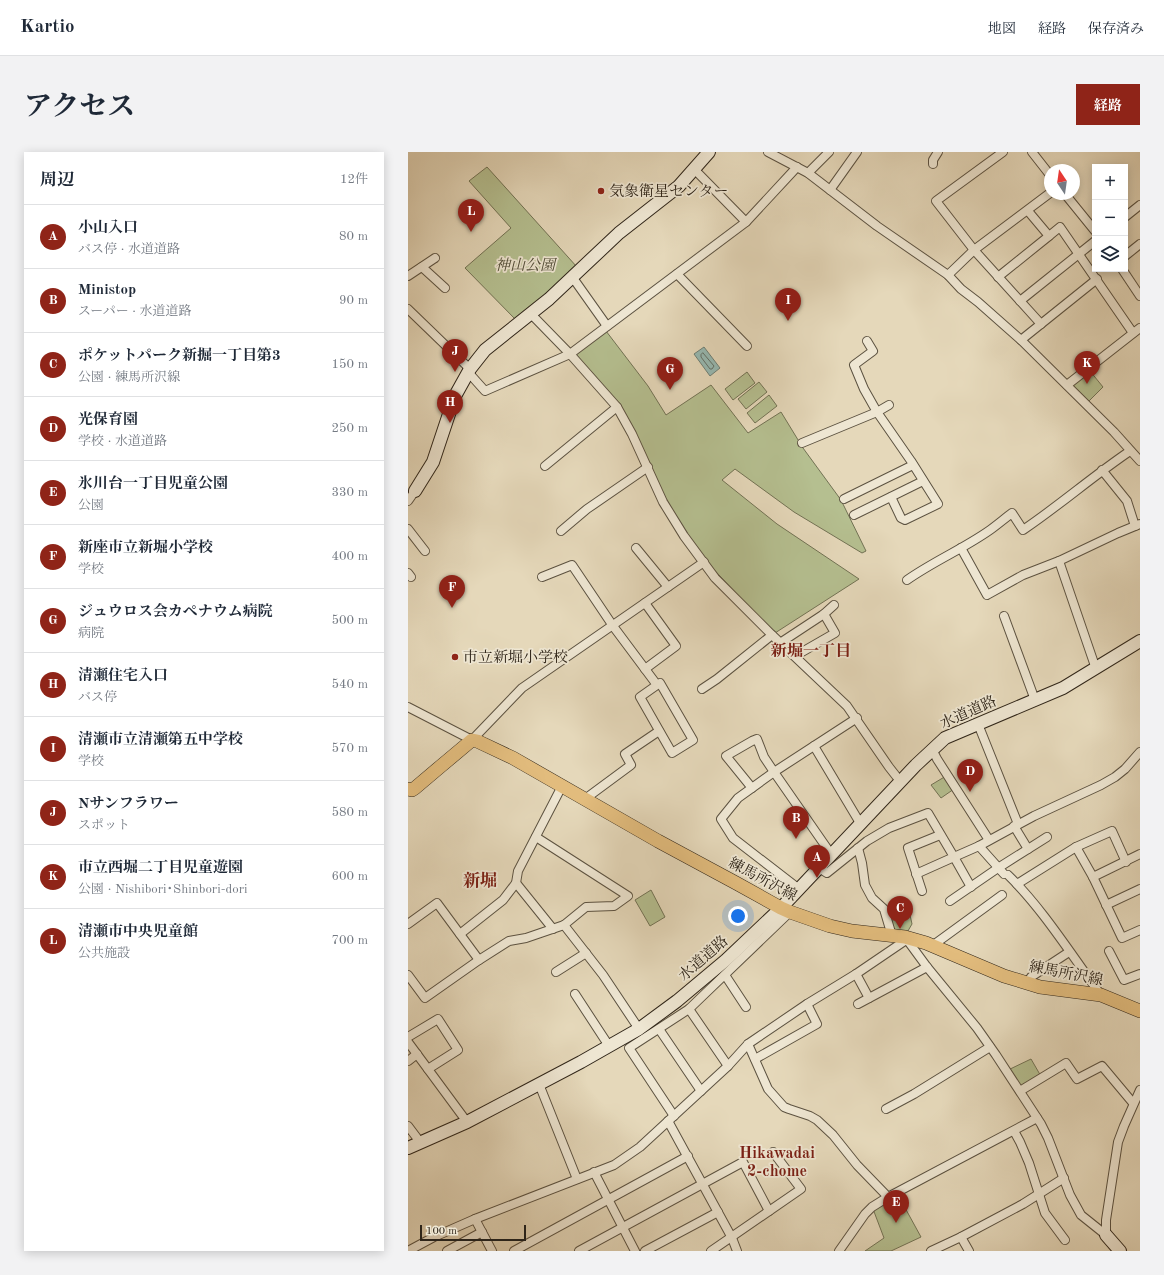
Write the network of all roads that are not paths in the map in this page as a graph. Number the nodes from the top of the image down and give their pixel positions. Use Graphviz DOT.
graph roads {
  1 [pos="709,152"];
  2 [pos="768,152"];
  3 [pos="830,152"];
  4 [pos="858,152"];
  5 [pos="938,152"];
  6 [pos="1002,152"];
  7 [pos="1032,152"];
  8 [pos="933,164"];
  9 [pos="797,167"];
  10 [pos="1044,167"];
  11 [pos="694,168"];
  12 [pos="808,173"];
  13 [pos="830,190"];
  14 [pos="1044,199"];
  15 [pos="1070,200"];
  16 [pos="1140,205"];
  17 [pos="1028,211"];
  18 [pos="1128,215"];
  19 [pos="746,222"];
  20 [pos="1092,226"];
  21 [pos="1048,236"];
  22 [pos="1092,243"];
  23 [pos="1140,244"];
  24 [pos="974,250"];
  25 [pos="1079,254"];
  26 [pos="1128,254"];
  27 [pos="435,258"];
  28 [pos="422,267"];
  29 [pos="1125,272"];
  30 [pos="677,274"];
  31 [pos="948,275"];
  32 [pos="408,276"];
  33 [pos="998,277"];
  34 [pos="573,278"];
  35 [pos="1097,279"];
  36 [pos="1138,287"];
  37 [pos="445,288"];
  38 [pos="1140,296"];
  39 [pos="1020,301"];
  40 [pos="408,309"];
  41 [pos="531,314"];
  42 [pos="1041,324"];
  43 [pos="607,326"];
  44 [pos="1140,328"];
  45 [pos="1133,333"];
  46 [pos="1021,340"];
  47 [pos="867,341"];
  48 [pos="747,346"];
  49 [pos="570,354"];
  50 [pos="469,370"];
  51 [pos="1066,385"];
  52 [pos="889,405"];
  53 [pos="617,407"];
  54 [pos="877,412"];
  55 [pos="802,443"];
  56 [pos="1130,451"];
  57 [pos="1140,462"];
  58 [pos="913,465"];
  59 [pos="545,466"];
  60 [pos="648,467"];
  61 [pos="1102,470"];
  62 [pos="923,481"];
  63 [pos="411,496"];
  64 [pos="891,497"];
  65 [pos="844,499"];
  66 [pos="854,515"];
  67 [pos="1138,525"];
  68 [pos="408,529"];
  69 [pos="561,532"];
  70 [pos="636,548"];
  71 [pos="962,548"];
  72 [pos="425,551"];
  73 [pos="1059,561"];
  74 [pos="704,562"];
  75 [pos="542,577"];
  76 [pos="907,580"];
  77 [pos="668,587"];
  78 [pos="645,603"];
  79 [pos="834,605"];
  80 [pos="824,614"];
  81 [pos="1004,616"];
  82 [pos="613,626"];
  83 [pos="772,635"];
  84 [pos="1140,641"];
  85 [pos="780,643"];
  86 [pos="795,656"];
  87 [pos="645,668"];
  88 [pos="1096,669"];
  89 [pos="657,685"];
  90 [pos="702,689"];
  91 [pos="1035,700"];
  92 [pos="408,707"];
  93 [pos="857,718"];
  94 [pos="978,724"];
  95 [pos="659,730"];
  96 [pos="472,740"];
  97 [pos="814,746"];
  98 [pos="932,749"];
  99 [pos="1140,752"];
  100 [pos="774,772"];
  101 [pos="900,781"];
  102 [pos="562,786"];
  103 [pos="752,788"];
  104 [pos="409,791"];
  105 [pos="585,799"];
  106 [pos="860,823"];
  107 [pos="1016,825"];
  108 [pos="940,835"];
  109 [pos="1047,837"];
  110 [pos="536,838"];
  111 [pos="989,840"];
  112 [pos="979,846"];
  113 [pos="1076,847"];
  114 [pos="858,848"];
  115 [pos="1028,849"];
  116 [pos="831,854"];
  117 [pos="1140,854"];
  118 [pos="954,857"];
  119 [pos="1126,862"];
  120 [pos="819,868"];
  121 [pos="998,868"];
  122 [pos="916,874"];
  123 [pos="1093,877"];
  124 [pos="516,883"];
  125 [pos="1017,884"];
  126 [pos="971,887"];
  127 [pos="799,889"];
  128 [pos="1140,889"];
  129 [pos="922,891"];
  130 [pos="1002,895"];
  131 [pos="950,902"];
  132 [pos="1106,905"];
  133 [pos="786,910"];
  134 [pos="408,924"];
  135 [pos="564,925"];
  136 [pos="553,929"];
  137 [pos="1140,930"];
  138 [pos="460,934"];
  139 [pos="901,937"];
  140 [pos="932,946"];
  141 [pos="1109,951"];
  142 [pos="1069,952"];
  143 [pos="586,953"];
  144 [pos="479,960"];
  145 [pos="927,967"];
  146 [pos="556,972"];
  147 [pos="856,974"];
  148 [pos="1140,974"];
  149 [pos="408,975"];
  150 [pos="725,975"];
  151 [pos="1028,983"];
  152 [pos="575,994"];
  153 [pos="1101,995"];
  154 [pos="869,998"];
  155 [pos="807,1004"];
  156 [pos="858,1004"];
  157 [pos="746,1007"];
  158 [pos="689,1009"];
  159 [pos="1140,1011"];
  160 [pos="659,1028"];
  161 [pos="639,1029"];
  162 [pos="408,1038"];
  163 [pos="408,1042"];
  164 [pos="748,1044"];
  165 [pos="609,1046"];
  166 [pos="990,1047"];
  167 [pos="417,1054"];
  168 [pos="755,1059"];
  169 [pos="408,1061"];
  170 [pos="728,1066"];
  171 [pos="428,1069"];
  172 [pos="539,1084"];
  173 [pos="1140,1090"];
  174 [pos="702,1091"];
  175 [pos="1020,1091"];
  176 [pos="1133,1103"];
  177 [pos="886,1109"];
  178 [pos="671,1118"];
  179 [pos="1037,1118"];
  180 [pos="467,1122"];
  181 [pos="408,1126"];
  182 [pos="1014,1131"];
  183 [pos="420,1142"];
  184 [pos="408,1148"];
  185 [pos="773,1152"];
  186 [pos="688,1156"];
  187 [pos="594,1172"];
  188 [pos="1064,1178"];
  189 [pos="577,1179"];
  190 [pos="702,1184"];
  191 [pos="1040,1193"];
  192 [pos="888,1197"];
  193 [pos="608,1200"];
  194 [pos="769,1211"];
  195 [pos="718,1212"];
  196 [pos="475,1219"];
  197 [pos="623,1227"];
  198 [pos="482,1232"];
  199 [pos="1106,1235"];
  200 [pos="961,1237"];
  201 [pos="732,1238"];
  202 [pos="1065,1240"];
  203 [pos="408,1251"];
  204 [pos="447,1251"];
  205 [pos="492,1251"];
  206 [pos="514,1251"];
  207 [pos="579,1251"];
  208 [pos="635,1251"];
  209 [pos="645,1251"];
  210 [pos="711,1251"];
  211 [pos="737,1251"];
  212 [pos="839,1251"];
  213 [pos="931,1251"];
  214 [pos="969,1251"];
  215 [pos="1120,1251"];
  1 -- 11 [label="street"];
  2 -- 9 [label="street"];
  3 -- 12 [label="street"];
  4 -- 13 [label="street"];
  5 -- 8 [label="street"];
  6 -- 24 [label="street"];
  7 -- 10 [label="street"];
  9 -- 12 [label="street"];
  9 -- 19 [label="street"];
  11 -- 19 [label="street"];
  11 -- 34 [label="street"];
  12 -- 13 [label="street"];
  13 -- 31 [label="street"];
  14 -- 17 [label="street"];
  15 -- 20 [label="street"];
  16 -- 18 [label="street"];
  17 -- 21 [label="street"];
  17 -- 24 [label="street"];
  19 -- 30 [label="street"];
  21 -- 25 [label="street"];
  21 -- 33 [label="street"];
  22 -- 25 [label="street"];
  23 -- 26 [label="street"];
  24 -- 31 [label="street"];
  24 -- 33 [label="street"];
  25 -- 35 [label="street"];
  25 -- 39 [label="street"];
  27 -- 28 [label="street"];
  28 -- 32 [label="street"];
  28 -- 37 [label="street"];
  29 -- 36 [label="street"];
  30 -- 43 [label="street"];
  30 -- 48 [label="street"];
  31 -- 46 [label="street"];
  33 -- 39 [label="street"];
  34 -- 41 [label="street"];
  34 -- 43 [label="street"];
  35 -- 42 [label="street"];
  35 -- 45 [label="street"];
  36 -- 38 [label="street"];
  39 -- 42 [label="street"];
  40 -- 50 [label="street"];
  41 -- 49 [label="street"];
  41 -- 50 [label="street"];
  42 -- 46 [label="street"];
  43 -- 49 [label="street"];
  44 -- 45 [label="street"];
  45 -- 51 [label="street"];
  46 -- 51 [label="street"];
  47 -- 54 [label="street"];
  49 -- 50 [label="street"];
  49 -- 53 [label="street"];
  50 -- 63 [label="street"];
  51 -- 56 [label="street"];
  52 -- 54 [label="street"];
  53 -- 59 [label="street"];
  53 -- 60 [label="street"];
  54 -- 55 [label="street"];
  54 -- 58 [label="street"];
  56 -- 57 [label="street"];
  56 -- 61 [label="street"];
  58 -- 62 [label="street"];
  58 -- 65 [label="street"];
  60 -- 69 [label="street"];
  60 -- 74 [label="street"];
  61 -- 67 [label="street"];
  61 -- 71 [label="street"];
  62 -- 64 [label="street"];
  62 -- 64 [label="street"];
  64 -- 66 [label="street"];
  67 -- 73 [label="street"];
  68 -- 72 [label="street"];
  70 -- 77 [label="street"];
  71 -- 73 [label="street"];
  71 -- 76 [label="street"];
  73 -- 88 [label="street"];
  74 -- 77 [label="street"];
  74 -- 83 [label="street"];
  75 -- 82 [label="street"];
  77 -- 78 [label="street"];
  78 -- 82 [label="street"];
  78 -- 87 [label="street"];
  79 -- 80 [label="street"];
  80 -- 85 [label="street"];
  80 -- 86 [label="street"];
  81 -- 91 [label="street"];
  82 -- 87 [label="street"];
  82 -- 96 [label="street"];
  83 -- 85 [label="street"];
  83 -- 90 [label="street"];
  84 -- 88 [label="street, 水道道路"];
  85 -- 86 [label="street"];
  86 -- 93 [label="street"];
  87 -- 89 [label="street"];
  88 -- 91 [label="street, 水道道路"];
  89 -- 95 [label="street"];
  89 -- 95 [label="street"];
  91 -- 94 [label="street, 水道道路"];
  92 -- 96 [label="street"];
  93 -- 97 [label="street"];
  93 -- 101 [label="street"];
  94 -- 98 [label="street, 水道道路"];
  94 -- 107 [label="street"];
  95 -- 105 [label="street"];
  96 -- 102 [label="main road, 練馬所沢線"];
  96 -- 104 [label="main road"];
  97 -- 100 [label="street"];
  97 -- 106 [label="street"];
  98 -- 101 [label="street, 水道道路"];
  98 -- 111 [label="street"];
  99 -- 107 [label="street"];
  100 -- 103 [label="street"];
  100 -- 103 [label="street"];
  100 -- 116 [label="street"];
  101 -- 106 [label="street, 水道道路"];
  102 -- 105 [label="main road, 練馬所沢線"];
  102 -- 110 [label="street"];
  103 -- 127 [label="street"];
  105 -- 133 [label="main road, 練馬所沢線"];
  106 -- 116 [label="street, 水道道路"];
  107 -- 111 [label="street"];
  107 -- 115 [label="street"];
  108 -- 114 [label="street"];
  108 -- 118 [label="street"];
  108 -- 122 [label="street"];
  109 -- 115 [label="street"];
  110 -- 124 [label="street"];
  110 -- 135 [label="street"];
  111 -- 112 [label="street"];
  112 -- 118 [label="street"];
  112 -- 121 [label="street"];
  113 -- 119 [label="street"];
  113 -- 123 [label="street"];
  113 -- 125 [label="street"];
  114 -- 120 [label="street"];
  114 -- 139 [label="street"];
  115 -- 121 [label="street"];
  116 -- 120 [label="street, 水道道路"];
  117 -- 119 [label="street"];
  118 -- 122 [label="street"];
  118 -- 126 [label="street"];
  119 -- 123 [label="street"];
  120 -- 127 [label="street, 水道道路"];
  121 -- 125 [label="street"];
  121 -- 126 [label="street"];
  122 -- 129 [label="street"];
  123 -- 132 [label="street"];
  124 -- 136 [label="street"];
  124 -- 138 [label="street"];
  125 -- 142 [label="street"];
  126 -- 131 [label="street"];
  127 -- 133 [label="street, 水道道路"];
  128 -- 132 [label="street"];
  130 -- 140 [label="street"];
  132 -- 137 [label="street"];
  133 -- 139 [label="main road, 練馬所沢線"];
  133 -- 150 [label="street"];
  133 -- 161 [label="street, 水道道路"];
  134 -- 138 [label="street"];
  135 -- 136 [label="street"];
  135 -- 143 [label="street"];
  136 -- 144 [label="street"];
  138 -- 144 [label="street"];
  139 -- 140 [label="main road, 練馬所沢線"];
  139 -- 145 [label="street"];
  139 -- 147 [label="street"];
  140 -- 151 [label="main road, 練馬所沢線"];
  141 -- 148 [label="street"];
  142 -- 151 [label="street"];
  142 -- 153 [label="street"];
  143 -- 146 [label="street"];
  143 -- 161 [label="street"];
  144 -- 149 [label="street"];
  145 -- 154 [label="street"];
  145 -- 166 [label="street"];
  147 -- 154 [label="street"];
  147 -- 155 [label="street"];
  150 -- 157 [label="street"];
  150 -- 158 [label="street"];
  151 -- 153 [label="main road, 練馬所沢線"];
  152 -- 165 [label="street"];
  153 -- 159 [label="main road, 練馬所沢線"];
  154 -- 156 [label="street"];
  155 -- 164 [label="street"];
  155 -- 168 [label="street"];
  158 -- 160 [label="street"];
  158 -- 170 [label="street"];
  160 -- 174 [label="street"];
  160 -- 178 [label="street"];
  161 -- 165 [label="street, 水道道路"];
  162 -- 171 [label="street"];
  163 -- 167 [label="street"];
  164 -- 168 [label="street"];
  164 -- 170 [label="street"];
  165 -- 172 [label="street, 水道道路"];
  166 -- 175 [label="street"];
  166 -- 177 [label="street"];
  167 -- 169 [label="street"];
  167 -- 171 [label="street"];
  168 -- 192 [label="street"];
  170 -- 174 [label="street"];
  171 -- 180 [label="street"];
  172 -- 180 [label="street, 水道道路"];
  172 -- 189 [label="street"];
  173 -- 176 [label="street"];
  174 -- 178 [label="street"];
  175 -- 176 [label="street"];
  175 -- 179 [label="street"];
  176 -- 199 [label="street"];
  178 -- 186 [label="street"];
  178 -- 187 [label="street"];
  179 -- 182 [label="street"];
  179 -- 188 [label="street"];
  180 -- 183 [label="street, 水道道路"];
  181 -- 183 [label="street"];
  182 -- 191 [label="street"];
  182 -- 192 [label="street"];
  183 -- 184 [label="street, 水道道路"];
  185 -- 194 [label="street"];
  186 -- 190 [label="street"];
  186 -- 193 [label="street"];
  187 -- 189 [label="street"];
  187 -- 193 [label="street"];
  188 -- 191 [label="street"];
  188 -- 199 [label="street"];
  189 -- 196 [label="street"];
  190 -- 194 [label="street"];
  190 -- 195 [label="street"];
  190 -- 197 [label="street"];
  191 -- 200 [label="street"];
  191 -- 202 [label="street"];
  192 -- 212 [label="street"];
  193 -- 197 [label="street"];
  193 -- 206 [label="street"];
  194 -- 201 [label="street"];
  195 -- 201 [label="street"];
  195 -- 209 [label="street"];
  196 -- 198 [label="street"];
  196 -- 203 [label="street"];
  197 -- 207 [label="street"];
  197 -- 208 [label="street"];
  198 -- 204 [label="street"];
  198 -- 205 [label="street"];
  199 -- 215 [label="street"];
  200 -- 213 [label="street"];
  200 -- 214 [label="street"];
  201 -- 210 [label="street"];
  201 -- 211 [label="street"];
}
